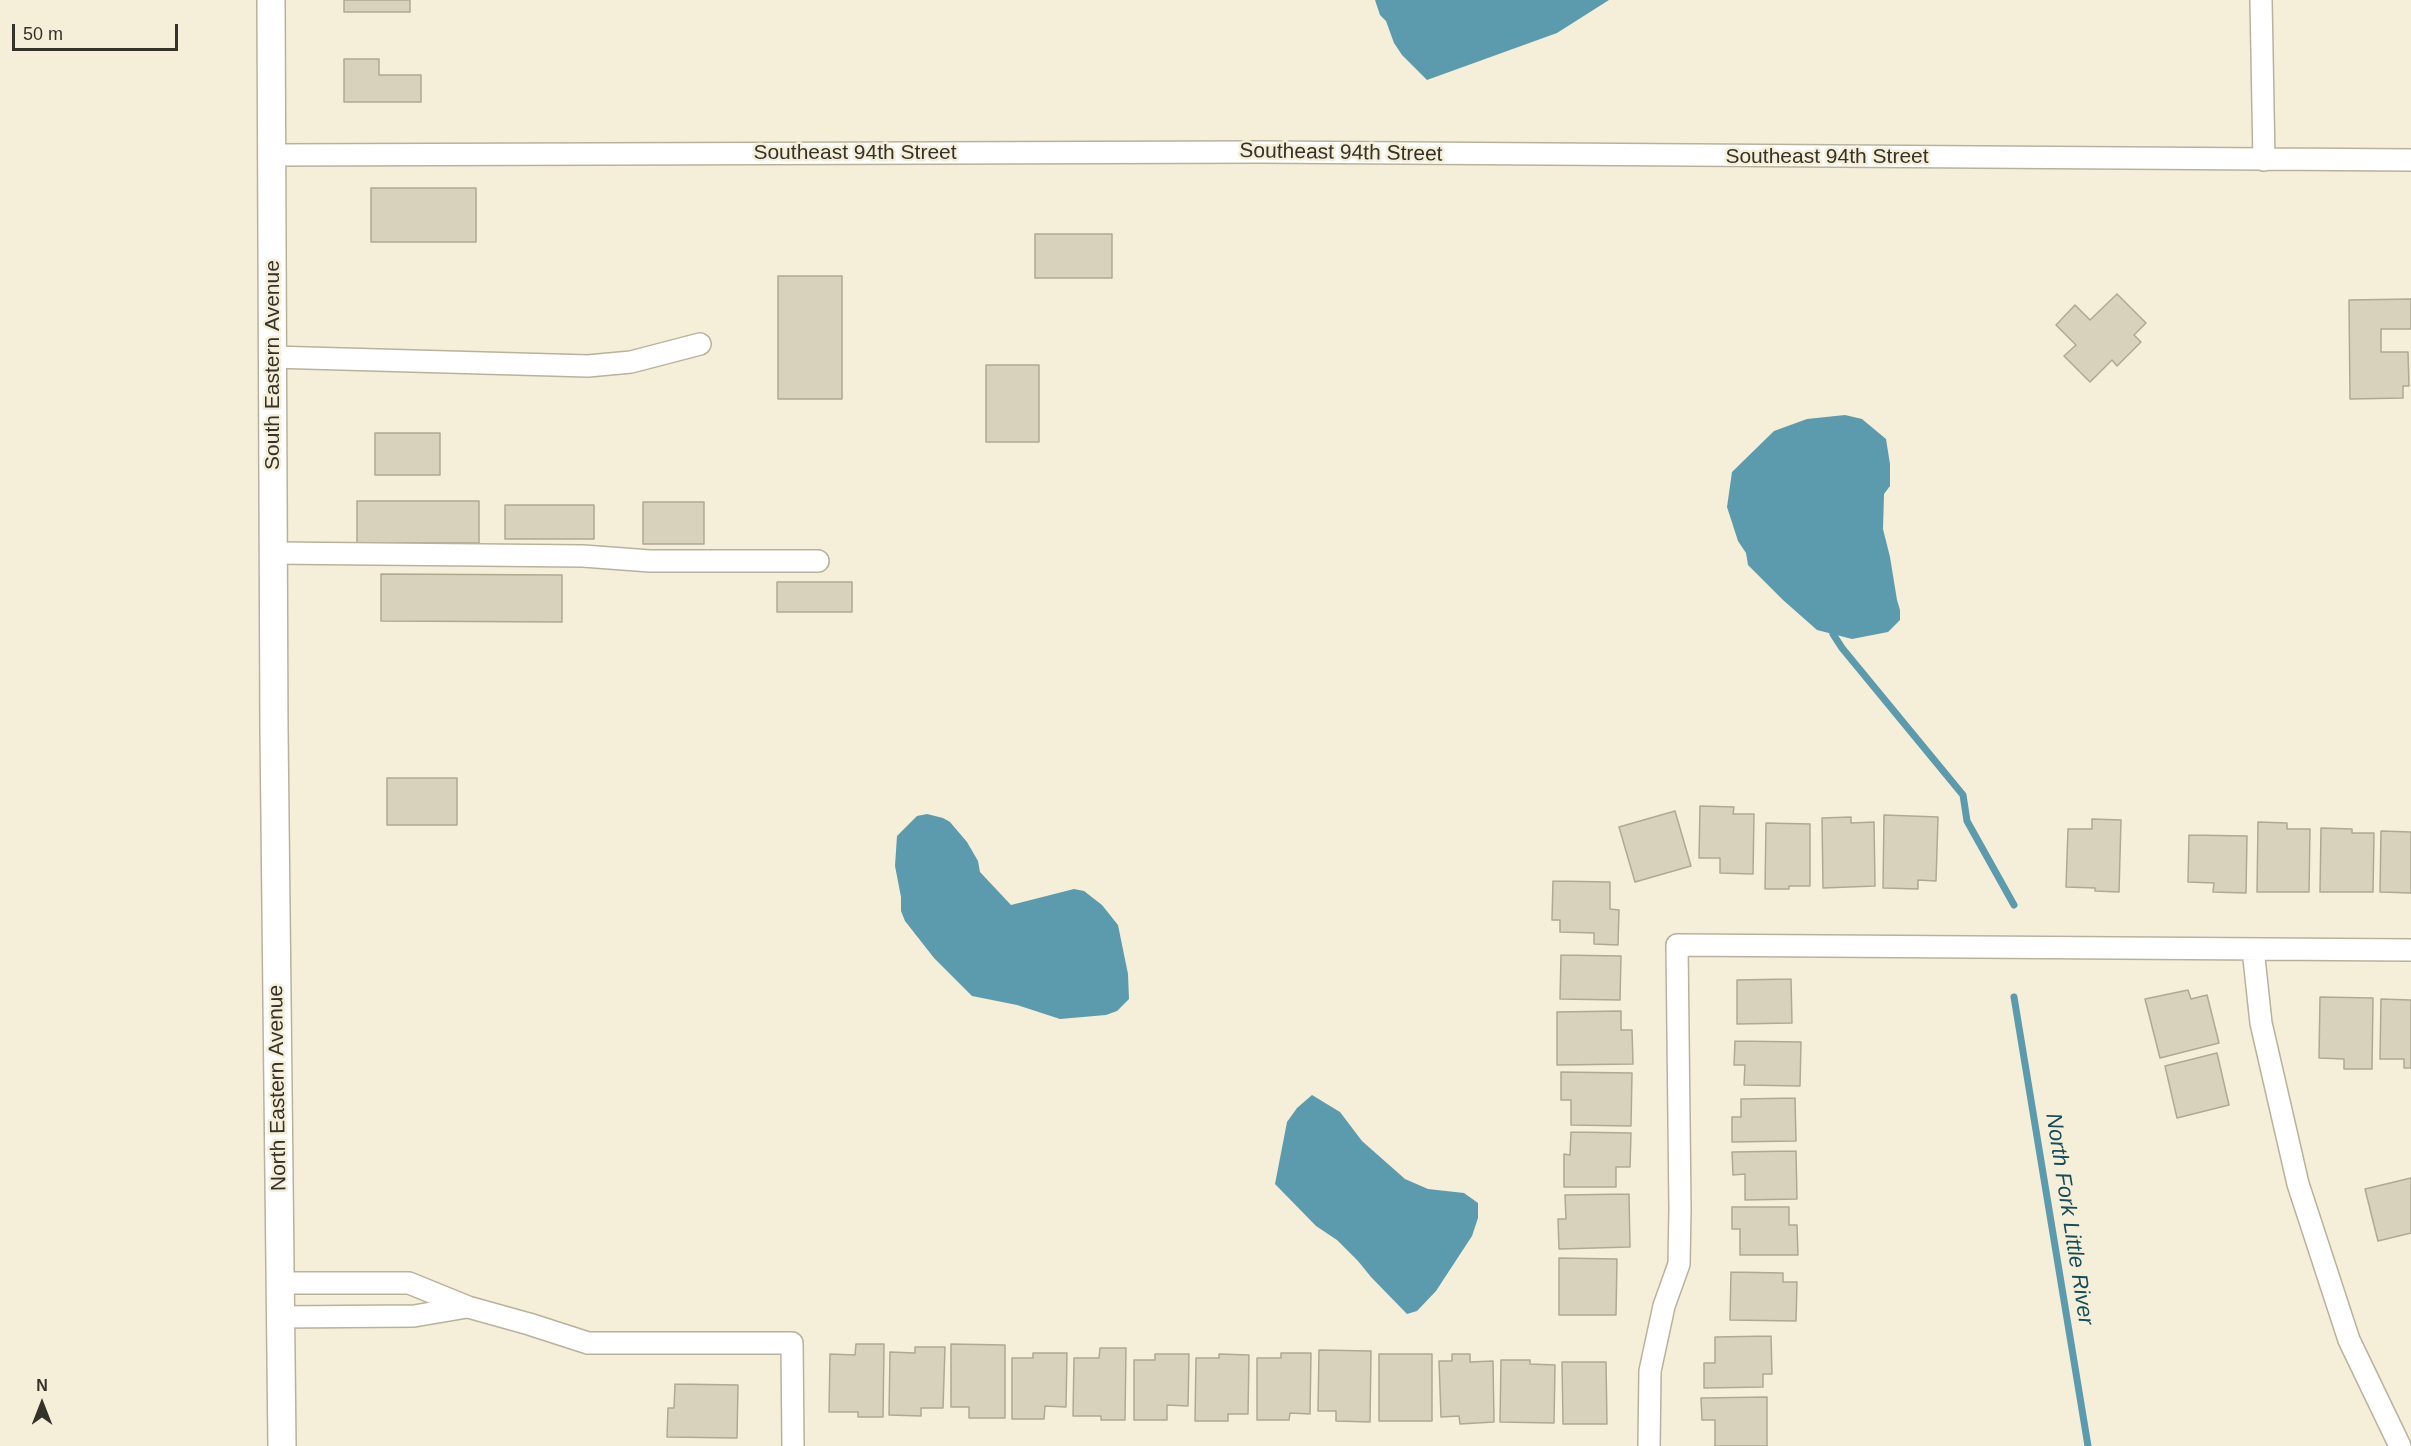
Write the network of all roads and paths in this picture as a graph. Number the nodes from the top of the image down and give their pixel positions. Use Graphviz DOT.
graph roads {
  1 [pos="271,0"];
  2 [pos="2261,0"];
  3 [pos="272,155"];
  4 [pos="2264,160"];
  5 [pos="2411,160"];
  6 [pos="700,344"];
  7 [pos="273,357"];
  8 [pos="273,553"];
  9 [pos="818,561"];
  10 [pos="274,730"];
  11 [pos="2253,949"];
  12 [pos="2411,950"];
  13 [pos="280,1283"];
  14 [pos="468,1307"];
  15 [pos="280,1317"];
  16 [pos="282,1446"];
  17 [pos="793,1446"];
  18 [pos="1649,1446"];
  19 [pos="2400,1446"];
  1 -- 3 [label="main road, South Eastern Avenue"];
  2 -- 4 [label="street"];
  3 -- 4 [label="street, Southeast 94th Street"];
  3 -- 7 [label="main road, South Eastern Avenue"];
  4 -- 5 [label="street, Southeast 94th Street"];
  6 -- 7 [label="street"];
  7 -- 8 [label="main road, South Eastern Avenue"];
  8 -- 9 [label="street"];
  8 -- 10 [label="main road, South Eastern Avenue"];
  10 -- 13 [label="main road, North Eastern Avenue"];
  11 -- 12 [label="street"];
  11 -- 18 [label="street"];
  11 -- 19 [label="street"];
  13 -- 14 [label="street"];
  13 -- 15 [label="main road, North Eastern Avenue"];
  14 -- 15 [label="street"];
  14 -- 17 [label="street"];
  15 -- 16 [label="main road, North Eastern Avenue"];
}
